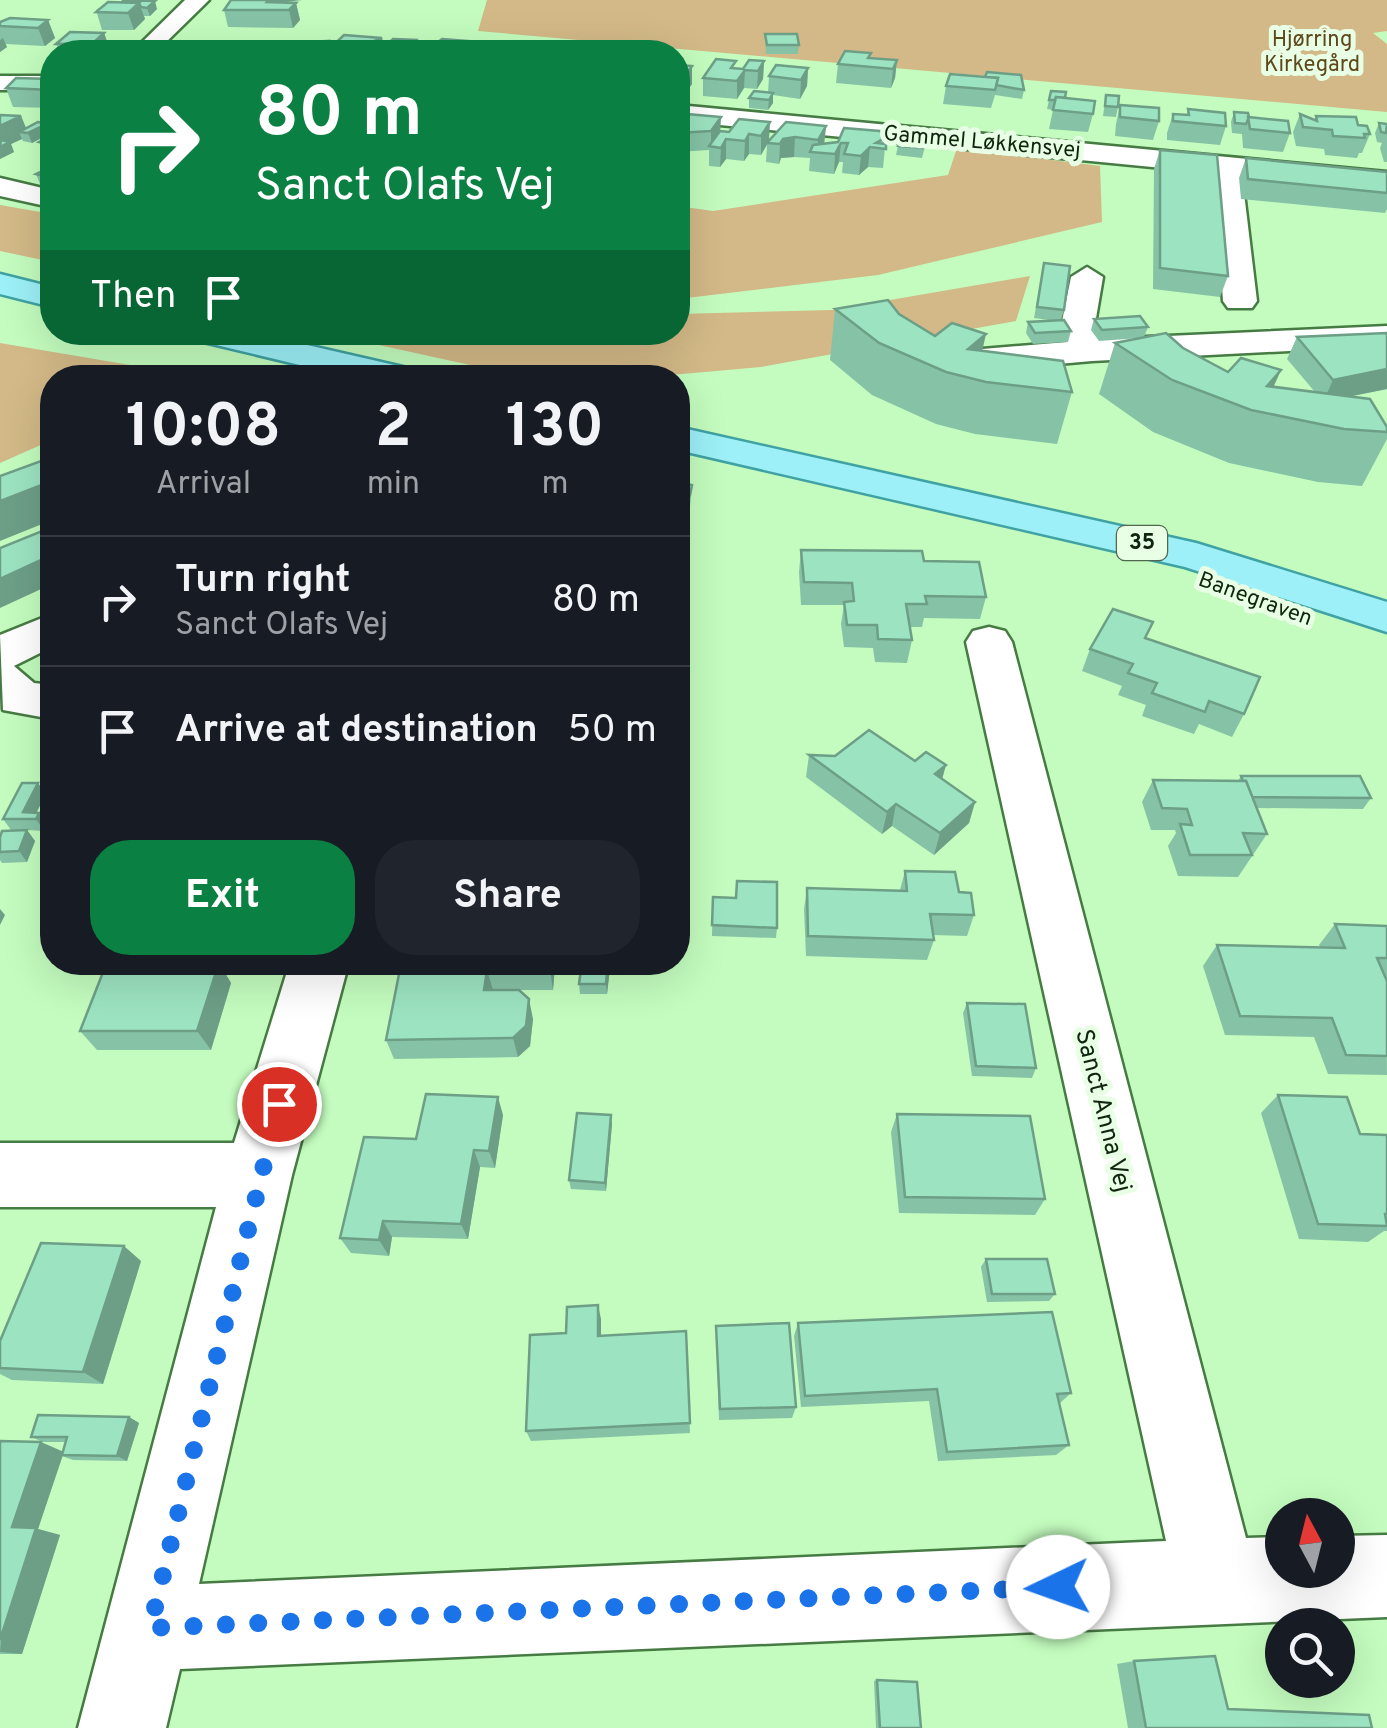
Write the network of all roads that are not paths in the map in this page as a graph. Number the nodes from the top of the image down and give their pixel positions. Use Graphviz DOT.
graph roads {
  1 [pos="198,0"];
  2 [pos="156,40"];
  3 [pos="40,82"];
  4 [pos="3,84"];
  5 [pos="690,114"];
  6 [pos="1228,164"];
  7 [pos="1387,181"];
  8 [pos="0,187"];
  9 [pos="40,196"];
  10 [pos="1087,277"];
  11 [pos="0,284"];
  12 [pos="40,294"];
  13 [pos="1240,301"];
  14 [pos="1387,336"];
  15 [pos="1217,344"];
  16 [pos="261,345"];
  17 [pos="1092,350"];
  18 [pos="984,358"];
  19 [pos="347,365"];
  20 [pos="927,366"];
  21 [pos="1242,374"];
  22 [pos="1010,395"];
  23 [pos="690,442"];
  24 [pos="892,488"];
  25 [pos="1387,617"];
  26 [pos="40,636"];
  27 [pos="989,642"];
  28 [pos="1387,650"];
  29 [pos="0,654"];
  30 [pos="0,678"];
  31 [pos="40,700"];
  32 [pos="316,975"];
  33 [pos="258,1174"];
  34 [pos="0,1175"];
  35 [pos="1387,1576"];
  36 [pos="1216,1580"];
  37 [pos="150,1628"];
  38 [pos="122,1728"];
  1 -- 2 [label="street"];
  3 -- 4 [label="street"];
  5 -- 6 [label="street, Gammel Løkkensvej"];
  6 -- 7 [label="street, Gammel Løkkensvej"];
  6 -- 13 [label="street"];
  8 -- 9 [label="street"];
  10 -- 17 [label="street"];
  11 -- 12 [label="main road"];
  14 -- 15 [label="street"];
  15 -- 17 [label="street"];
  15 -- 21 [label="street"];
  16 -- 19 [label="main road"];
  17 -- 18 [label="street"];
  18 -- 20 [label="street"];
  18 -- 22 [label="street"];
  23 -- 24 [label="main road, Banegraven / 35"];
  24 -- 25 [label="main road, Banegraven / 35"];
  24 -- 28 [label="main road, Banegraven / 35"];
  26 -- 29 [label="street"];
  27 -- 36 [label="street, Sanct Anna Vej"];
  30 -- 31 [label="street"];
  32 -- 33 [label="street"];
  33 -- 34 [label="street"];
  33 -- 37 [label="street"];
  35 -- 36 [label="street"];
  36 -- 37 [label="street"];
  37 -- 38 [label="street"];
}
